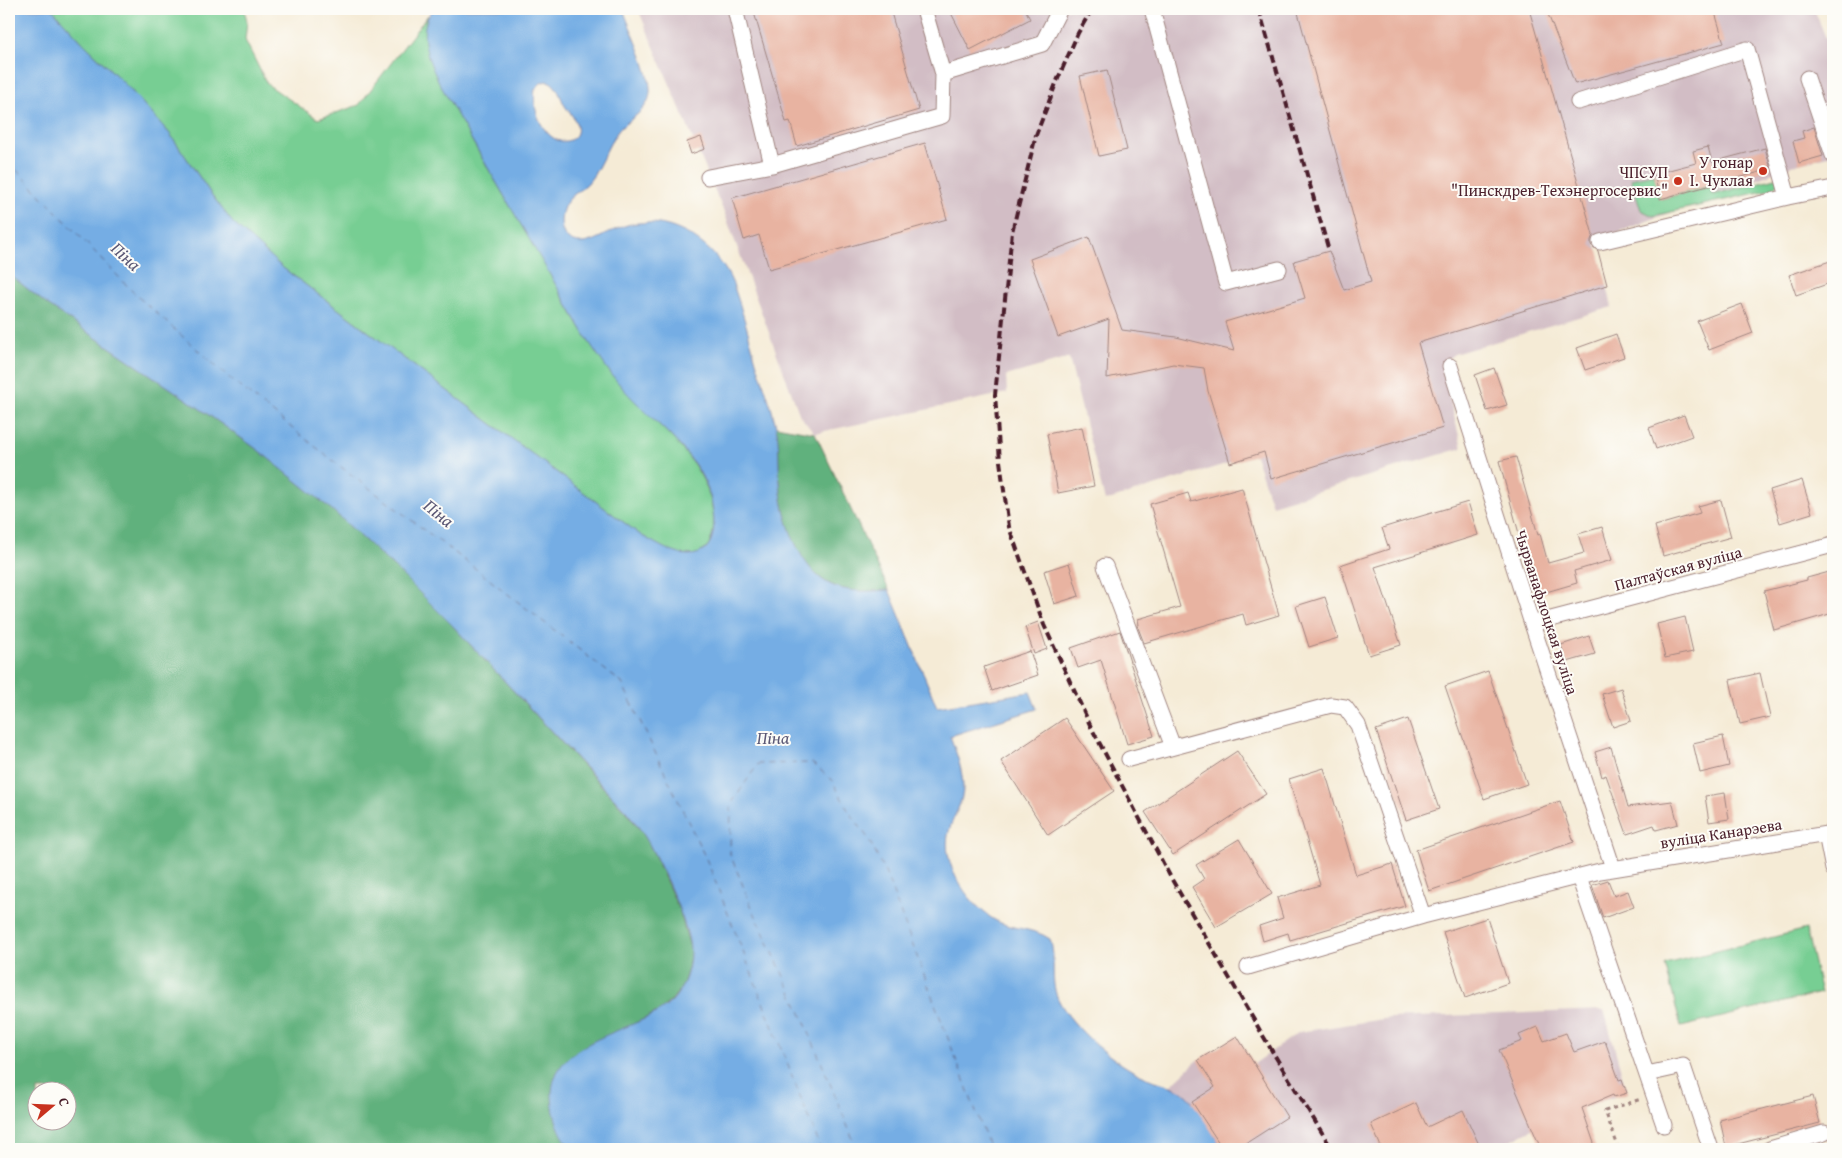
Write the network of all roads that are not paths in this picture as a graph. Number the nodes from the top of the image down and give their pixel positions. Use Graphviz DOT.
graph roads {
  1 [pos="735,9"];
  2 [pos="924,9"];
  3 [pos="1060,9"];
  4 [pos="1152,9"];
  5 [pos="943,74"];
  6 [pos="1808,78"];
  7 [pos="1578,102"];
  8 [pos="1833,156"];
  9 [pos="772,165"];
  10 [pos="708,177"];
  11 [pos="1833,188"];
  12 [pos="1788,197"];
  13 [pos="1600,242"];
  14 [pos="1279,269"];
  15 [pos="1450,366"];
  16 [pos="1833,545"];
  17 [pos="1105,566"];
  18 [pos="1532,624"];
  19 [pos="1173,747"];
  20 [pos="1129,759"];
  21 [pos="1830,834"];
  22 [pos="1613,868"];
  23 [pos="1833,869"];
  24 [pos="1579,877"];
  25 [pos="1423,916"];
  26 [pos="1248,967"];
  27 [pos="1646,1074"];
  28 [pos="1664,1125"];
  29 [pos="1824,1133"];
  30 [pos="1711,1149"];
  31 [pos="1770,1149"];
  1 -- 9 [label="street"];
  2 -- 5 [label="street"];
  3 -- 5 [label="street"];
  4 -- 14 [label="street"];
  5 -- 9 [label="street"];
  6 -- 8 [label="street"];
  7 -- 12 [label="street"];
  9 -- 10 [label="street"];
  11 -- 12 [label="street"];
  12 -- 13 [label="street"];
  15 -- 18 [label="street, Чырванафлоцкая вуліца"];
  16 -- 18 [label="street, Палтаўская вуліца"];
  17 -- 19 [label="street"];
  18 -- 22 [label="street, Чырванафлоцкая вуліца"];
  19 -- 20 [label="street"];
  19 -- 25 [label="street"];
  21 -- 22 [label="street, вуліца Канарэева"];
  21 -- 23 [label="street"];
  22 -- 24 [label="street, вуліца Канарэева"];
  24 -- 25 [label="street, вуліца Канарэева"];
  24 -- 27 [label="street"];
  25 -- 26 [label="street, вуліца Канарэева"];
  27 -- 28 [label="street"];
  27 -- 30 [label="street"];
  29 -- 31 [label="street"];
}
